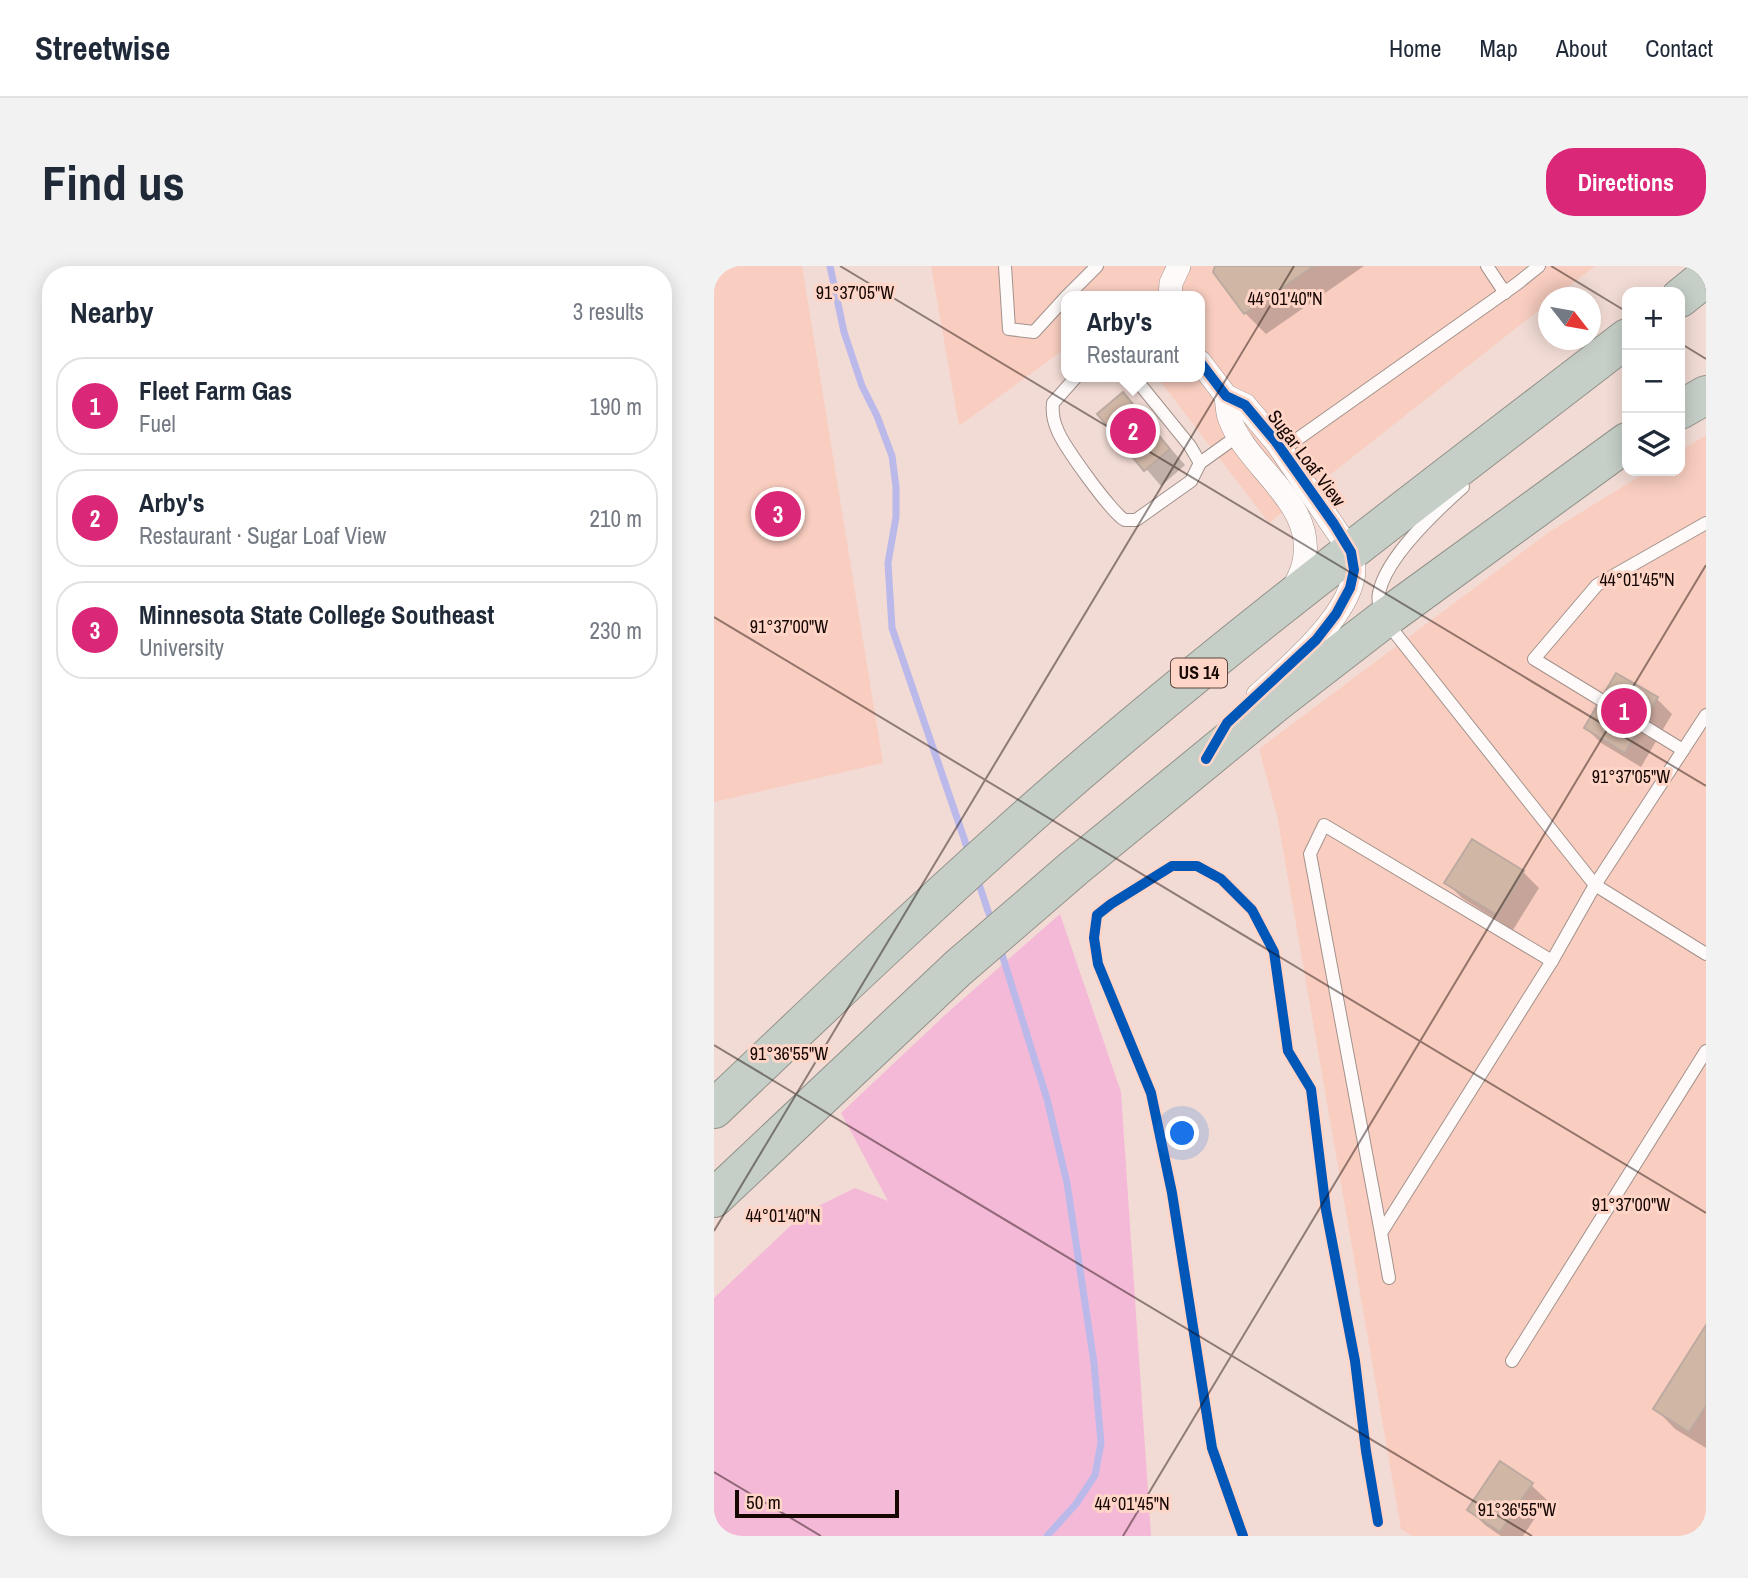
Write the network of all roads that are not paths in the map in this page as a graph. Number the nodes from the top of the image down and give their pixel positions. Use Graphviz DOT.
graph roads {
  1 [pos="1005,266"];
  2 [pos="1097,266"];
  3 [pos="1179,266"];
  4 [pos="1487,266"];
  5 [pos="1539,266"];
  6 [pos="1706,278"];
  7 [pos="1073,291"];
  8 [pos="1170,291"];
  9 [pos="1505,293"];
  10 [pos="1685,294"];
  11 [pos="1061,303"];
  12 [pos="1622,342"];
  13 [pos="1205,370"];
  14 [pos="1072,382"];
  15 [pos="1138,382"];
  16 [pos="1706,395"];
  17 [pos="1226,396"];
  18 [pos="1685,407"];
  19 [pos="1533,411"];
  20 [pos="1239,435"];
  21 [pos="1510,445"];
  22 [pos="1620,446"];
  23 [pos="1282,450"];
  24 [pos="1200,464"];
  25 [pos="1473,478"];
  26 [pos="1706,523"];
  27 [pos="1351,552"];
  28 [pos="1287,601"];
  29 [pos="1384,619"];
  30 [pos="1706,715"];
  31 [pos="1683,750"];
  32 [pos="1206,759"];
  33 [pos="1595,885"];
  34 [pos="1706,954"];
  35 [pos="1552,961"];
  36 [pos="1706,1051"];
  37 [pos="714,1110"];
  38 [pos="714,1198"];
  39 [pos="1381,1233"];
  40 [pos="1389,1278"];
  41 [pos="1512,1361"];
  1 -- 11 [label="lane"];
  2 -- 7 [label="lane"];
  3 -- 8 [label="street"];
  4 -- 9 [label="lane"];
  5 -- 9 [label="lane"];
  6 -- 10 [label="highway"];
  9 -- 23 [label="lane"];
  12 -- 19 [label="highway, US 14"];
  13 -- 17 [label="street, Sugar Loaf View"];
  14 -- 24 [label="lane"];
  15 -- 24 [label="lane"];
  16 -- 18 [label="highway"];
  17 -- 20 [label="street, Sugar Loaf View"];
  17 -- 23 [label="street, Sugar Loaf View"];
  19 -- 21 [label="lane"];
  19 -- 27 [label="highway, US 14"];
  20 -- 24 [label="lane"];
  20 -- 28 [label="street, Sugar Loaf View"];
  22 -- 29 [label="highway"];
  23 -- 27 [label="street, Sugar Loaf View"];
  25 -- 29 [label="lane"];
  26 -- 31 [label="lane"];
  27 -- 28 [label="highway, US 14"];
  27 -- 32 [label="street"];
  28 -- 37 [label="highway, US 14"];
  29 -- 32 [label="highway"];
  29 -- 33 [label="lane"];
  30 -- 31 [label="lane"];
  31 -- 33 [label="lane"];
  32 -- 38 [label="highway"];
  33 -- 34 [label="lane"];
  33 -- 35 [label="lane"];
  35 -- 39 [label="lane"];
  35 -- 39 [label="lane"];
  36 -- 41 [label="lane"];
  39 -- 40 [label="lane"];
}
